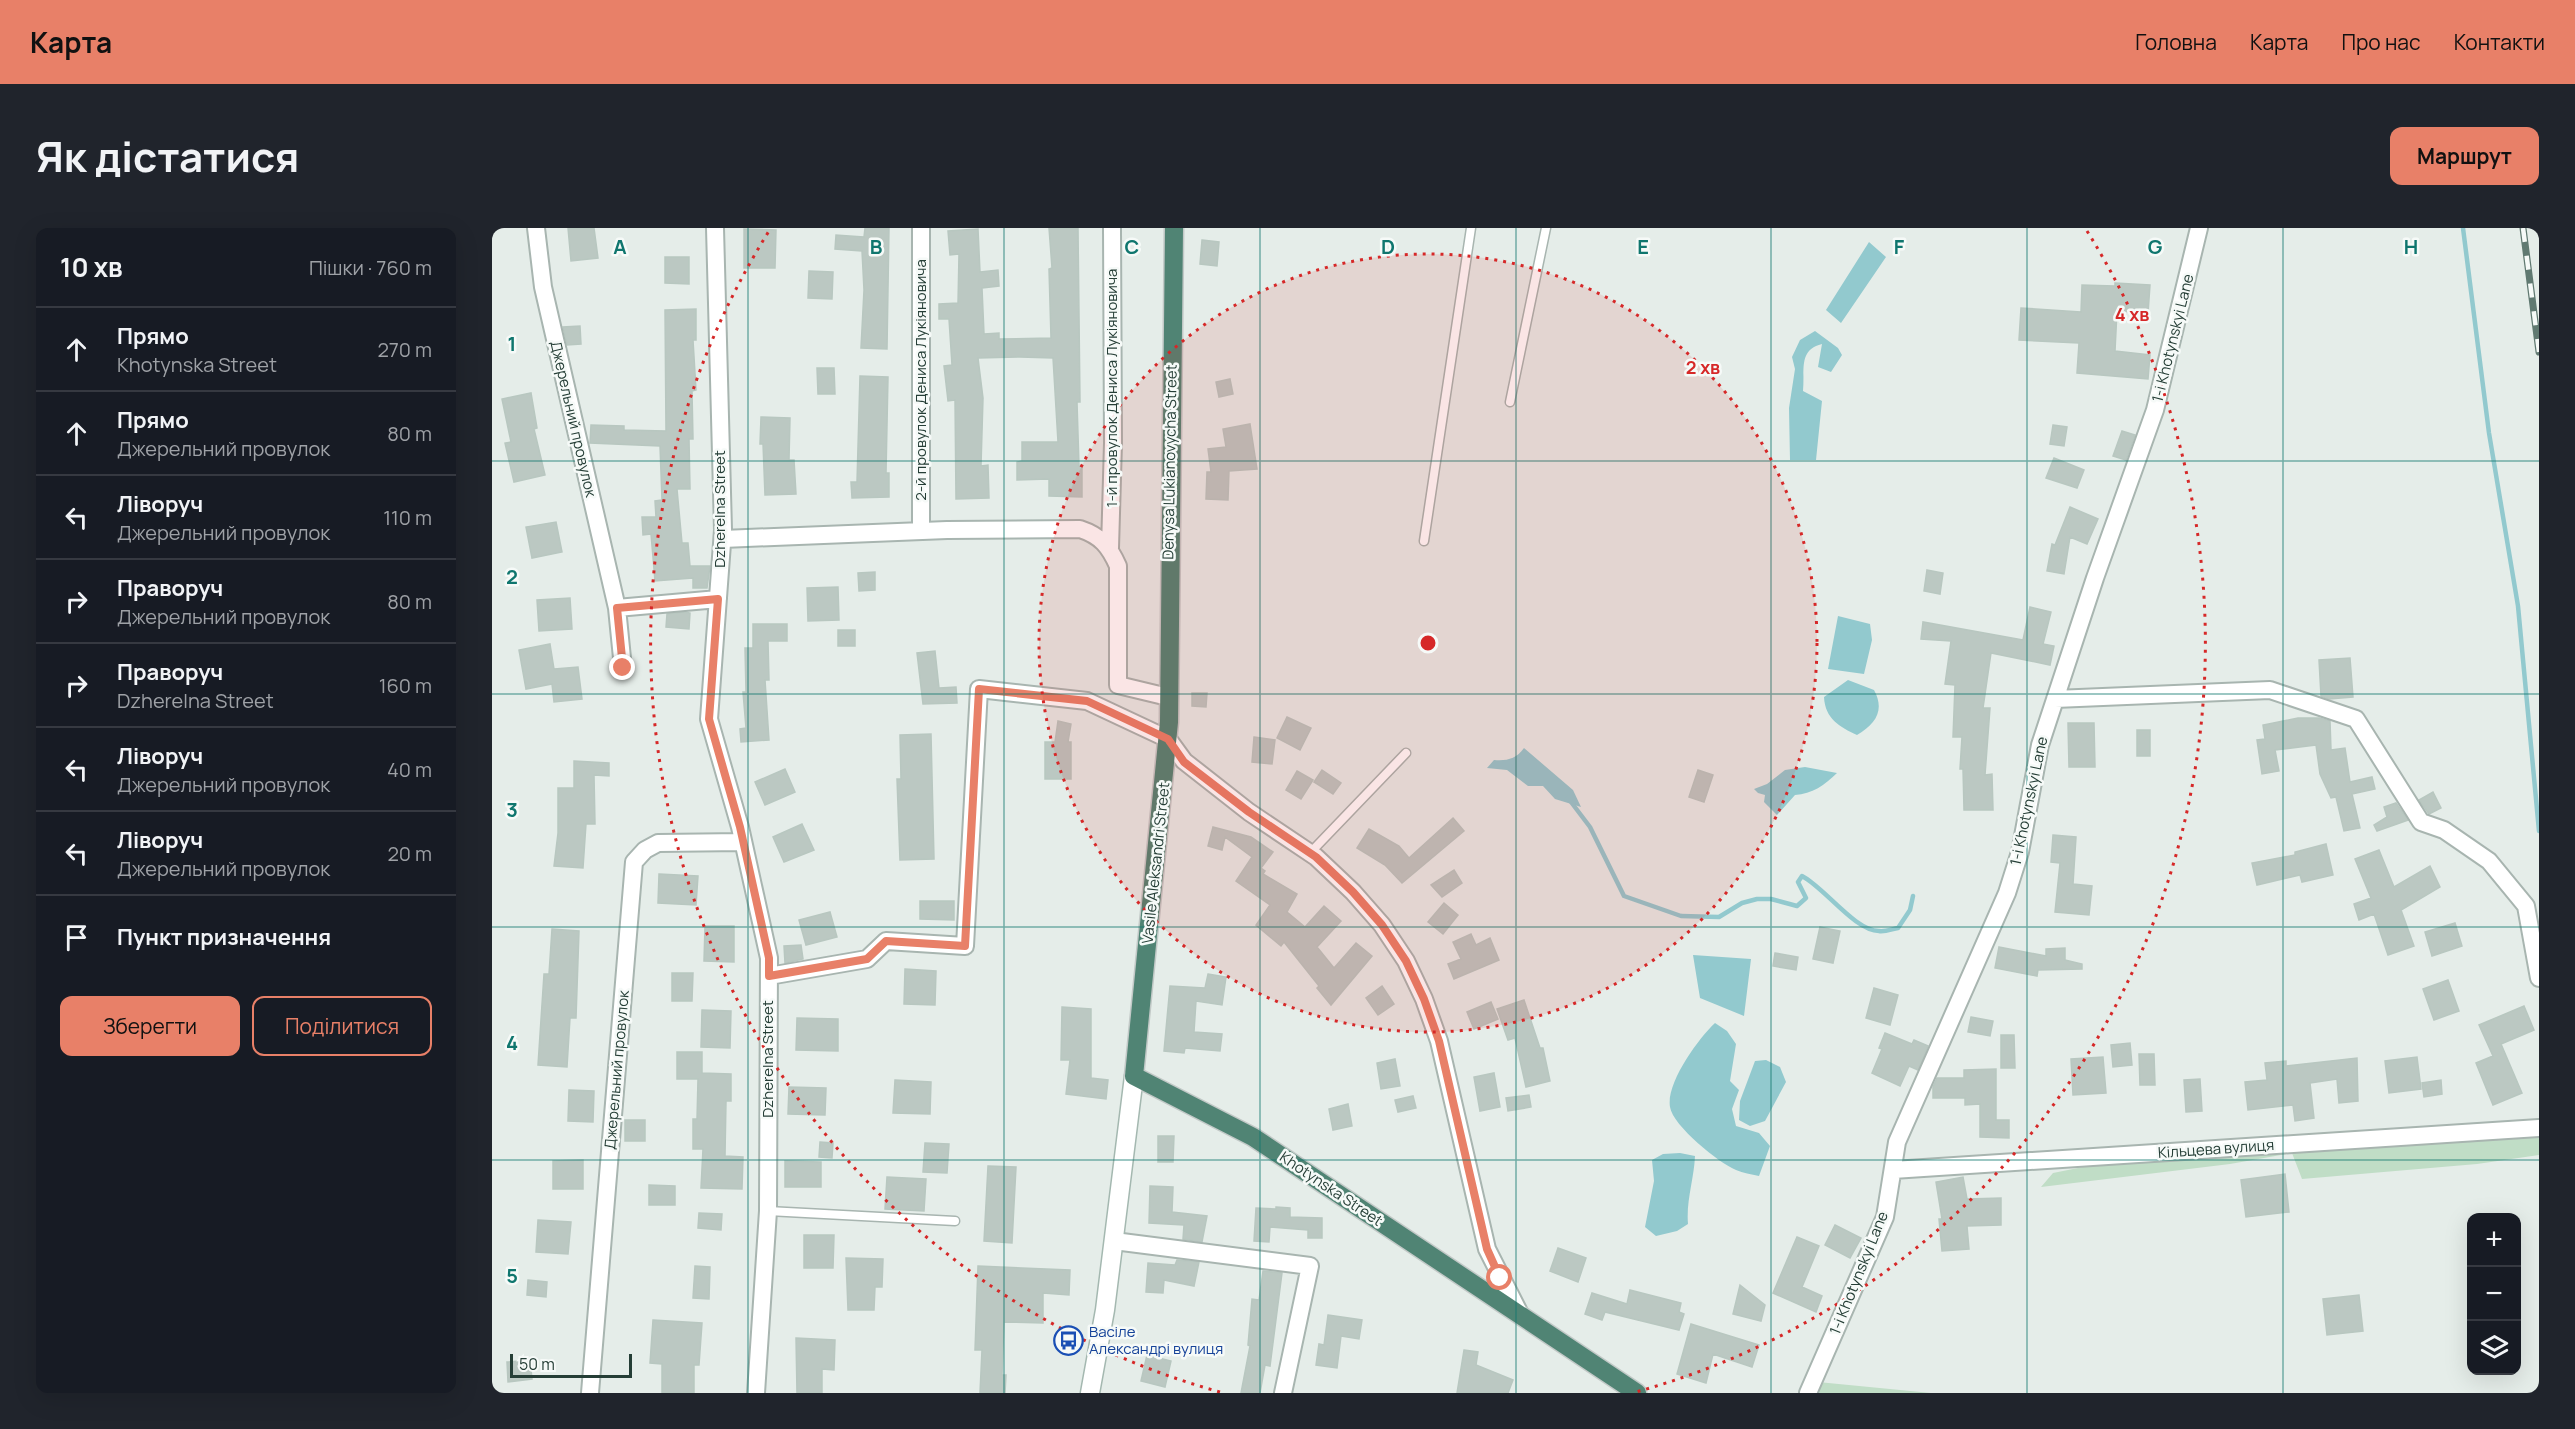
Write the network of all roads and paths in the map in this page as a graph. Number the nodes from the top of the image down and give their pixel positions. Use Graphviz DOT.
graph roads {
  1 [pos="536,228"];
  2 [pos="715,228"];
  3 [pos="921,228"];
  4 [pos="1112,228"];
  5 [pos="1174,228"];
  6 [pos="1471,228"];
  7 [pos="1546,228"];
  8 [pos="2199,228"];
  9 [pos="1510,402"];
  10 [pos="921,531"];
  11 [pos="723,539"];
  12 [pos="1424,540"];
  13 [pos="1110,548"];
  14 [pos="718,599"];
  15 [pos="617,608"];
  16 [pos="623,668"];
  17 [pos="1168,697"];
  18 [pos="2055,699"];
  19 [pos="1168,739"];
  20 [pos="1406,753"];
  21 [pos="743,842"];
  22 [pos="1309,853"];
  23 [pos="769,976"];
  24 [pos="2539,978"];
  25 [pos="1134,1076"];
  26 [pos="2539,1128"];
  27 [pos="1893,1170"];
  28 [pos="768,1211"];
  29 [pos="955,1221"];
  30 [pos="1114,1241"];
  31 [pos="1520,1314"];
  32 [pos="590,1393"];
  33 [pos="756,1393"];
  34 [pos="1090,1393"];
  35 [pos="1283,1393"];
  36 [pos="1637,1393"];
  37 [pos="1808,1393"];
  1 -- 15 [label="street, Джерельний провулок"];
  2 -- 11 [label="street, Dzherelna Street"];
  3 -- 10 [label="street, 2-й провулок Дениса Лукіяновича"];
  4 -- 13 [label="street, 1-й провулок Дениса Лукіяновича"];
  5 -- 17 [label="highway, Denysa Lukianovycha Street"];
  6 -- 12 [label="lane"];
  7 -- 9 [label="lane"];
  8 -- 18 [label="street, 1-i Khotynskyi Lane"];
  10 -- 11 [label="street"];
  10 -- 13 [label="street"];
  11 -- 14 [label="street, Dzherelna Street"];
  13 -- 17 [label="street"];
  14 -- 15 [label="street"];
  14 -- 21 [label="street, Dzherelna Street"];
  15 -- 16 [label="street, Джерельний провулок"];
  17 -- 19 [label="highway, Vasile Aleksandri Street"];
  18 -- 24 [label="street"];
  18 -- 27 [label="street, 1-i Khotynskyi Lane"];
  19 -- 22 [label="street, Khotynska Street"];
  19 -- 23 [label="street"];
  19 -- 25 [label="highway, Vasile Aleksandri Street"];
  20 -- 22 [label="lane"];
  21 -- 23 [label="street, Dzherelna Street"];
  21 -- 32 [label="street, Джерельний провулок"];
  22 -- 31 [label="street, Khotynska Street"];
  23 -- 28 [label="street, Dzherelna Street"];
  25 -- 30 [label="main road, Vasile Aleksandri Street"];
  25 -- 31 [label="highway, Khotynska Street"];
  26 -- 27 [label="street, Кільцева вулиця"];
  27 -- 37 [label="street, 1-i Khotynskyi Lane"];
  28 -- 29 [label="lane"];
  28 -- 33 [label="street, Dzherelna Street"];
  30 -- 34 [label="main road, Vasile Aleksandri Street"];
  30 -- 35 [label="street"];
  31 -- 36 [label="highway, Khotynska Street"];
}
